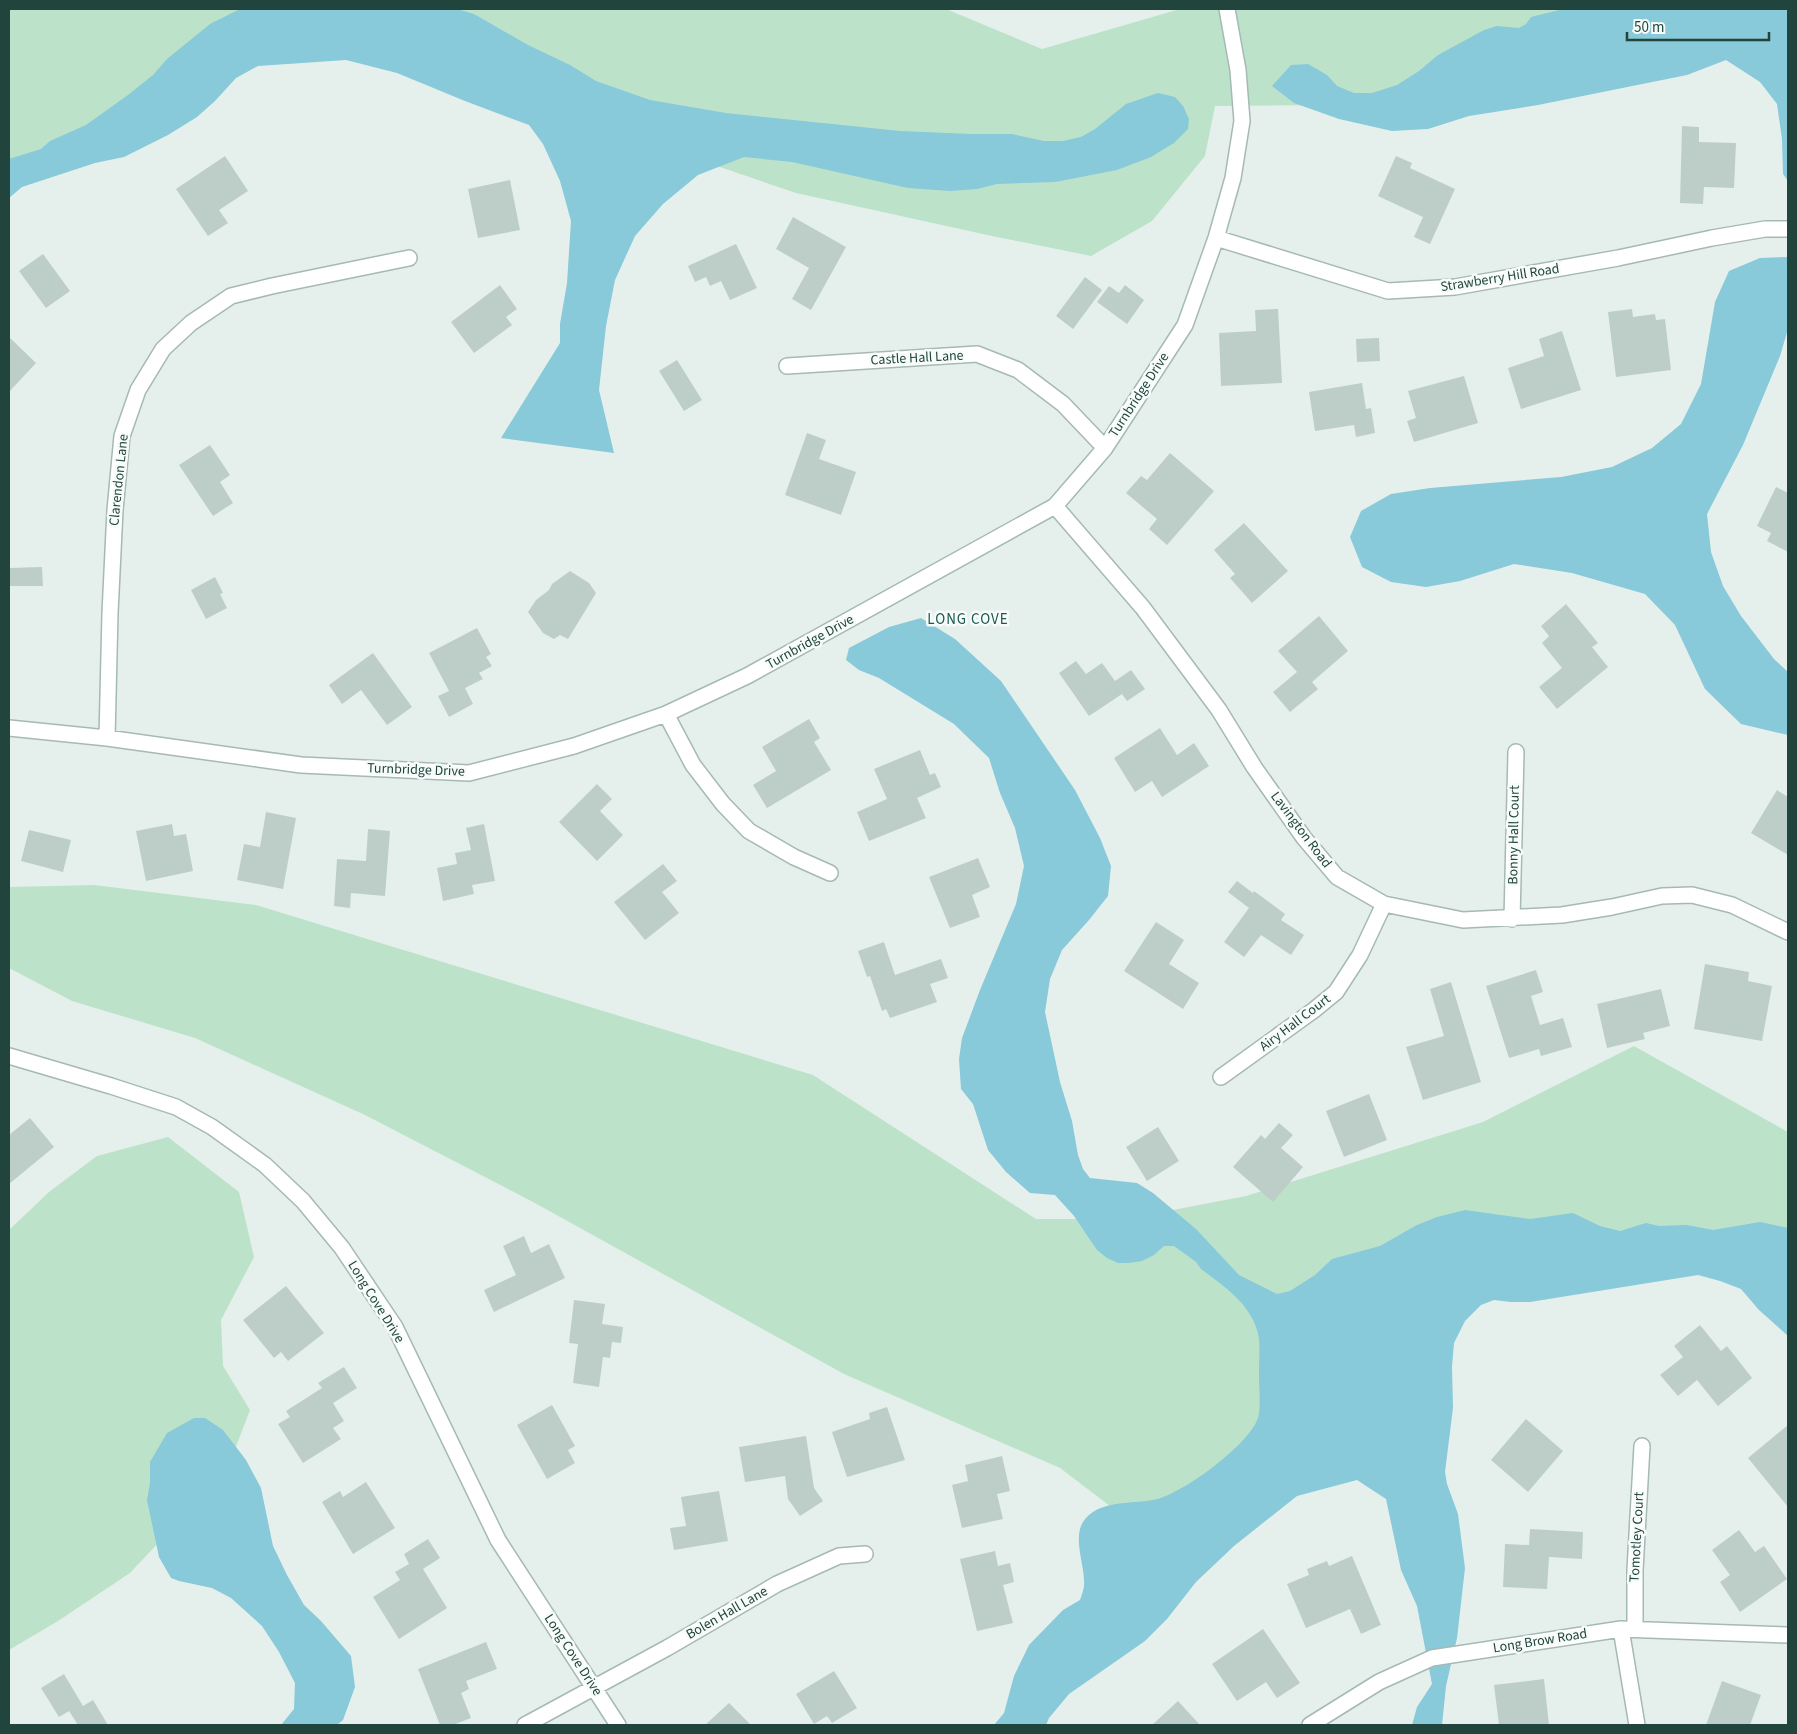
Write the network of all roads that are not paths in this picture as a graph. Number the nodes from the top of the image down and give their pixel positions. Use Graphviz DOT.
graph roads {
  1 [pos="1227,9"];
  2 [pos="1788,229"];
  3 [pos="1216,238"];
  4 [pos="409,258"];
  5 [pos="787,366"];
  6 [pos="1105,448"];
  7 [pos="1055,506"];
  8 [pos="666,714"];
  9 [pos="9,728"];
  10 [pos="107,738"];
  11 [pos="1516,752"];
  12 [pos="830,874"];
  13 [pos="1384,904"];
  14 [pos="1512,919"];
  15 [pos="1788,932"];
  16 [pos="9,1056"];
  17 [pos="1221,1077"];
  18 [pos="1642,1446"];
  19 [pos="866,1554"];
  20 [pos="1628,1629"];
  21 [pos="1788,1635"];
  22 [pos="594,1688"];
  23 [pos="525,1725"];
  24 [pos="618,1725"];
  25 [pos="1310,1725"];
  26 [pos="1637,1725"];
  1 -- 3 [label="street, Turnbridge Drive"];
  2 -- 3 [label="street, Strawberry Hill Road"];
  3 -- 6 [label="street, Turnbridge Drive"];
  4 -- 10 [label="street, Clarendon Lane"];
  5 -- 6 [label="street, Castle Hall Lane"];
  6 -- 7 [label="street, Turnbridge Drive"];
  7 -- 8 [label="street, Turnbridge Drive"];
  7 -- 13 [label="street, Lavington Road"];
  8 -- 10 [label="street, Turnbridge Drive"];
  8 -- 12 [label="street"];
  9 -- 10 [label="street, Turnbridge Drive"];
  11 -- 14 [label="street, Bonny Hall Court"];
  13 -- 14 [label="street, Lavington Road"];
  13 -- 17 [label="street, Airy Hall Court"];
  14 -- 15 [label="street, Lavington Road"];
  16 -- 22 [label="street, Long Cove Drive"];
  18 -- 20 [label="street, Tomotley Court"];
  19 -- 22 [label="street, Bolen Hall Lane"];
  20 -- 21 [label="street, Long Brow Road"];
  20 -- 25 [label="street, Long Brow Road"];
  20 -- 26 [label="street, Tomotley Court"];
  22 -- 23 [label="street, Bolen Hall Lane"];
  22 -- 24 [label="street, Long Cove Drive"];
}
